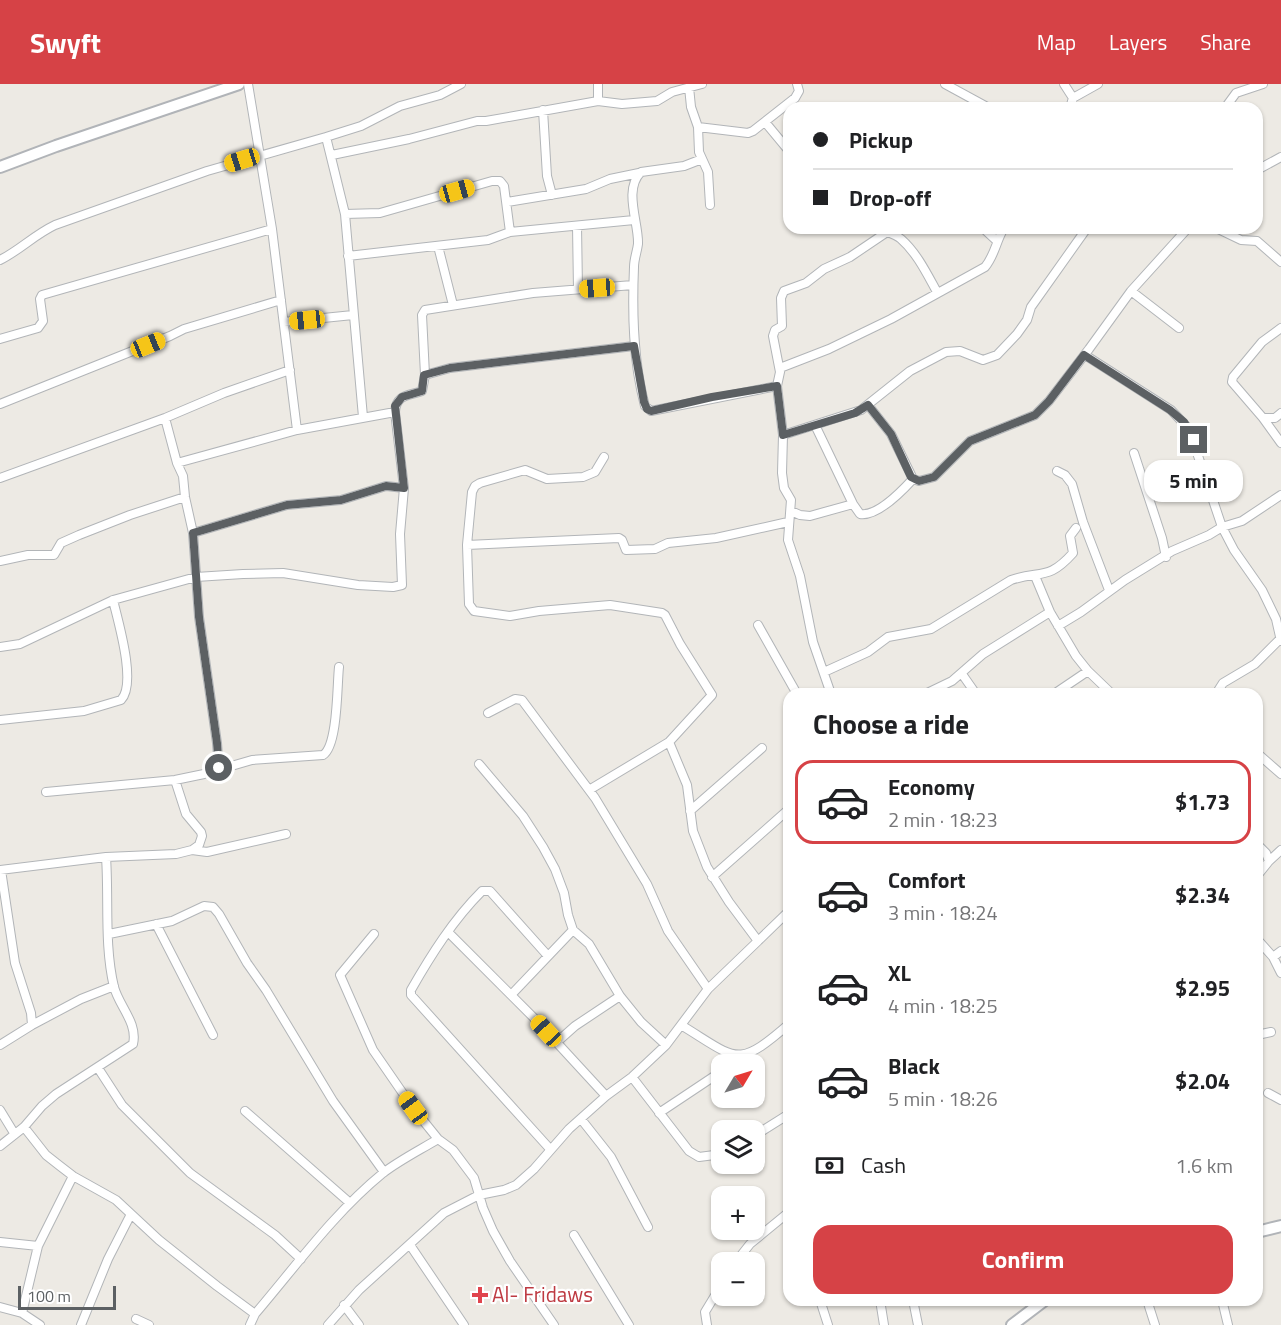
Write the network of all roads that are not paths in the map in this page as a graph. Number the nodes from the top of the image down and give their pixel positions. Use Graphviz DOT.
graph roads {
  1 [pos="239,84"];
  2 [pos="248,84"];
  3 [pos="461,84"];
  4 [pos="598,84"];
  5 [pos="702,84"];
  6 [pos="797,84"];
  7 [pos="945,84"];
  8 [pos="1064,84"];
  9 [pos="1098,84"];
  10 [pos="1239,84"];
  11 [pos="1263,84"];
  12 [pos="689,87"];
  13 [pos="1236,93"];
  14 [pos="1073,98"];
  15 [pos="598,100"];
  16 [pos="790,102"];
  17 [pos="978,102"];
  18 [pos="1072,102"];
  19 [pos="1229,102"];
  20 [pos="783,108"];
  21 [pos="543,110"];
  22 [pos="765,122"];
  23 [pos="698,126"];
  24 [pos="326,136"];
  25 [pos="783,144"];
  26 [pos="259,155"];
  27 [pos="332,155"];
  28 [pos="1281,157"];
  29 [pos="702,159"];
  30 [pos="0,167"];
  31 [pos="1263,167"];
  32 [pos="639,173"];
  33 [pos="552,195"];
  34 [pos="507,202"];
  35 [pos="710,205"];
  36 [pos="345,214"];
  37 [pos="634,220"];
  38 [pos="577,226"];
  39 [pos="272,229"];
  40 [pos="510,232"];
  41 [pos="884,234"];
  42 [pos="890,234"];
  43 [pos="989,234"];
  44 [pos="1001,234"];
  45 [pos="1083,234"];
  46 [pos="1183,234"];
  47 [pos="1228,234"];
  48 [pos="997,241"];
  49 [pos="438,246"];
  50 [pos="348,256"];
  51 [pos="0,260"];
  52 [pos="1281,262"];
  53 [pos="633,285"];
  54 [pos="578,289"];
  55 [pos="1131,291"];
  56 [pos="938,292"];
  57 [pos="281,300"];
  58 [pos="453,305"];
  59 [pos="353,315"];
  60 [pos="284,322"];
  61 [pos="1179,328"];
  62 [pos="1281,328"];
  63 [pos="0,339"];
  64 [pos="634,346"];
  65 [pos="1084,355"];
  66 [pos="780,368"];
  67 [pos="290,370"];
  68 [pos="424,375"];
  69 [pos="777,386"];
  70 [pos="0,404"];
  71 [pos="868,405"];
  72 [pos="394,412"];
  73 [pos="1281,413"];
  74 [pos="363,417"];
  75 [pos="165,418"];
  76 [pos="1263,418"];
  77 [pos="815,425"];
  78 [pos="297,430"];
  79 [pos="783,435"];
  80 [pos="1281,443"];
  81 [pos="1134,453"];
  82 [pos="604,457"];
  83 [pos="177,463"];
  84 [pos="1057,471"];
  85 [pos="0,478"];
  86 [pos="913,479"];
  87 [pos="404,488"];
  88 [pos="1281,495"];
  89 [pos="185,497"];
  90 [pos="853,504"];
  91 [pos="791,511"];
  92 [pos="788,522"];
  93 [pos="1222,527"];
  94 [pos="1076,528"];
  95 [pos="193,533"];
  96 [pos="467,545"];
  97 [pos="1166,557"];
  98 [pos="0,561"];
  99 [pos="1035,576"];
  100 [pos="196,577"];
  101 [pos="1109,590"];
  102 [pos="113,600"];
  103 [pos="1050,612"];
  104 [pos="758,625"];
  105 [pos="1058,626"];
  106 [pos="1280,640"];
  107 [pos="0,647"];
  108 [pos="339,667"];
  109 [pos="1088,671"];
  110 [pos="824,672"];
  111 [pos="962,674"];
  112 [pos="795,688"];
  113 [pos="829,688"];
  114 [pos="937,688"];
  115 [pos="972,688"];
  116 [pos="1063,688"];
  117 [pos="1106,688"];
  118 [pos="1220,688"];
  119 [pos="488,713"];
  120 [pos="0,720"];
  121 [pos="669,742"];
  122 [pos="762,748"];
  123 [pos="1263,758"];
  124 [pos="479,764"];
  125 [pos="219,768"];
  126 [pos="1281,774"];
  127 [pos="175,780"];
  128 [pos="589,790"];
  129 [pos="46,792"];
  130 [pos="690,811"];
  131 [pos="783,814"];
  132 [pos="286,834"];
  133 [pos="192,850"];
  134 [pos="1263,850"];
  135 [pos="1281,850"];
  136 [pos="106,857"];
  137 [pos="1269,861"];
  138 [pos="1263,868"];
  139 [pos="1,870"];
  140 [pos="712,877"];
  141 [pos="783,917"];
  142 [pos="156,924"];
  143 [pos="573,930"];
  144 [pos="448,932"];
  145 [pos="109,934"];
  146 [pos="374,934"];
  147 [pos="758,941"];
  148 [pos="1263,945"];
  149 [pos="1281,951"];
  150 [pos="548,956"];
  151 [pos="1274,957"];
  152 [pos="1281,973"];
  153 [pos="114,986"];
  154 [pos="708,989"];
  155 [pos="511,995"];
  156 [pos="620,996"];
  157 [pos="32,1025"];
  158 [pos="681,1025"];
  159 [pos="783,1029"];
  160 [pos="1271,1032"];
  161 [pos="1263,1034"];
  162 [pos="213,1035"];
  163 [pos="556,1042"];
  164 [pos="0,1045"];
  165 [pos="666,1045"];
  166 [pos="732,1054"];
  167 [pos="747,1054"];
  168 [pos="98,1068"];
  169 [pos="632,1077"];
  170 [pos="711,1078"];
  171 [pos="1268,1093"];
  172 [pos="606,1096"];
  173 [pos="1281,1100"];
  174 [pos="0,1110"];
  175 [pos="245,1111"];
  176 [pos="659,1113"];
  177 [pos="783,1118"];
  178 [pos="581,1119"];
  179 [pos="24,1127"];
  180 [pos="765,1129"];
  181 [pos="14,1133"];
  182 [pos="438,1139"];
  183 [pos="0,1146"];
  184 [pos="550,1149"];
  185 [pos="711,1155"];
  186 [pos="384,1172"];
  187 [pos="73,1176"];
  188 [pos="479,1195"];
  189 [pos="351,1203"];
  190 [pos="131,1214"];
  191 [pos="783,1217"];
  192 [pos="1281,1226"];
  193 [pos="648,1227"];
  194 [pos="1263,1230"];
  195 [pos="574,1235"];
  196 [pos="0,1242"];
  197 [pos="410,1245"];
  198 [pos="38,1246"];
  199 [pos="744,1252"];
  200 [pos="301,1259"];
  201 [pos="711,1302"];
  202 [pos="345,1305"];
  203 [pos="822,1306"];
  204 [pos="881,1306"];
  205 [pos="914,1306"];
  206 [pos="1037,1306"];
  207 [pos="1149,1306"];
  208 [pos="1223,1306"];
  209 [pos="0,1307"];
  210 [pos="22,1313"];
  211 [pos="255,1314"];
  212 [pos="136,1319"];
  213 [pos="40,1325"];
  214 [pos="81,1325"];
  215 [pos="149,1325"];
  216 [pos="250,1325"];
  217 [pos="328,1325"];
  218 [pos="359,1325"];
  219 [pos="464,1325"];
  220 [pos="554,1325"];
  221 [pos="629,1325"];
  222 [pos="707,1325"];
  223 [pos="828,1325"];
  224 [pos="884,1325"];
  225 [pos="918,1325"];
  226 [pos="1012,1325"];
  227 [pos="1155,1325"];
  228 [pos="1228,1325"];
  1 -- 30 [label="street"];
  2 -- 26 [label="street"];
  3 -- 24 [label="street"];
  4 -- 15 [label="street"];
  5 -- 12 [label="street"];
  6 -- 16 [label="street"];
  7 -- 17 [label="street"];
  8 -- 14 [label="street"];
  9 -- 14 [label="street"];
  10 -- 13 [label="street"];
  11 -- 13 [label="street"];
  12 -- 15 [label="street"];
  12 -- 23 [label="street"];
  13 -- 19 [label="street"];
  14 -- 18 [label="street"];
  15 -- 21 [label="street"];
  20 -- 22 [label="street"];
  21 -- 27 [label="street"];
  21 -- 33 [label="street"];
  22 -- 23 [label="street"];
  22 -- 25 [label="street"];
  23 -- 29 [label="street"];
  24 -- 26 [label="street"];
  24 -- 27 [label="street"];
  26 -- 39 [label="street"];
  26 -- 51 [label="street"];
  27 -- 36 [label="street"];
  28 -- 31 [label="street"];
  29 -- 32 [label="street"];
  29 -- 35 [label="street"];
  32 -- 33 [label="street"];
  32 -- 37 [label="street"];
  33 -- 34 [label="street"];
  34 -- 36 [label="street"];
  34 -- 40 [label="street"];
  36 -- 50 [label="street"];
  37 -- 38 [label="street"];
  37 -- 53 [label="street"];
  38 -- 40 [label="street"];
  38 -- 54 [label="street"];
  39 -- 57 [label="street"];
  39 -- 63 [label="street"];
  40 -- 49 [label="street"];
  41 -- 66 [label="street"];
  42 -- 56 [label="street"];
  43 -- 48 [label="street"];
  44 -- 48 [label="street"];
  45 -- 71 [label="street"];
  46 -- 55 [label="street"];
  47 -- 52 [label="street"];
  48 -- 56 [label="street"];
  49 -- 50 [label="street"];
  49 -- 58 [label="street"];
  50 -- 59 [label="street"];
  53 -- 54 [label="street"];
  53 -- 64 [label="street"];
  54 -- 58 [label="street"];
  55 -- 61 [label="street"];
  55 -- 65 [label="street"];
  56 -- 66 [label="street"];
  57 -- 60 [label="street"];
  57 -- 70 [label="street"];
  58 -- 68 [label="street"];
  59 -- 60 [label="street"];
  59 -- 74 [label="street"];
  60 -- 67 [label="street"];
  62 -- 76 [label="street"];
  64 -- 68 [label="street"];
  64 -- 69 [label="street"];
  65 -- 86 [label="street"];
  65 -- 93 [label="street"];
  66 -- 69 [label="street"];
  67 -- 75 [label="street"];
  67 -- 78 [label="street"];
  68 -- 72 [label="street"];
  69 -- 79 [label="street"];
  71 -- 77 [label="street"];
  71 -- 86 [label="street"];
  72 -- 74 [label="street"];
  72 -- 87 [label="street"];
  73 -- 76 [label="street"];
  74 -- 78 [label="street"];
  75 -- 83 [label="street"];
  75 -- 85 [label="street"];
  76 -- 80 [label="street"];
  77 -- 79 [label="street"];
  77 -- 90 [label="street"];
  78 -- 83 [label="street"];
  79 -- 91 [label="street"];
  81 -- 97 [label="street"];
  82 -- 96 [label="street"];
  83 -- 89 [label="street"];
  84 -- 101 [label="street"];
  86 -- 90 [label="street"];
  87 -- 95 [label="street"];
  87 -- 100 [label="street"];
  88 -- 93 [label="street"];
  89 -- 95 [label="street"];
  89 -- 98 [label="street"];
  90 -- 91 [label="street"];
  91 -- 92 [label="street"];
  92 -- 96 [label="street"];
  92 -- 110 [label="street"];
  93 -- 97 [label="street"];
  93 -- 106 [label="street"];
  94 -- 99 [label="street"];
  95 -- 100 [label="street"];
  96 -- 121 [label="street"];
  97 -- 101 [label="street"];
  99 -- 103 [label="street"];
  99 -- 110 [label="street"];
  100 -- 102 [label="street"];
  100 -- 125 [label="street"];
  101 -- 105 [label="street"];
  102 -- 107 [label="street"];
  102 -- 120 [label="street"];
  103 -- 105 [label="street"];
  103 -- 111 [label="street"];
  104 -- 112 [label="street"];
  105 -- 109 [label="street"];
  106 -- 118 [label="street"];
  108 -- 125 [label="street"];
  109 -- 116 [label="street"];
  109 -- 117 [label="street"];
  110 -- 113 [label="street"];
  111 -- 114 [label="street"];
  111 -- 115 [label="street"];
  119 -- 128 [label="street"];
  121 -- 128 [label="street"];
  121 -- 130 [label="street"];
  122 -- 130 [label="street"];
  123 -- 126 [label="street"];
  124 -- 143 [label="street"];
  125 -- 127 [label="street"];
  127 -- 129 [label="street"];
  127 -- 133 [label="street"];
  128 -- 154 [label="street"];
  130 -- 140 [label="street"];
  131 -- 140 [label="street"];
  132 -- 133 [label="street"];
  133 -- 136 [label="street"];
  134 -- 137 [label="street"];
  135 -- 137 [label="street"];
  136 -- 139 [label="street"];
  136 -- 145 [label="street"];
  137 -- 138 [label="street"];
  139 -- 157 [label="street"];
  140 -- 147 [label="street"];
  141 -- 147 [label="street"];
  142 -- 145 [label="street"];
  142 -- 162 [label="street"];
  142 -- 186 [label="street"];
  143 -- 150 [label="street"];
  143 -- 156 [label="street"];
  144 -- 150 [label="street"];
  144 -- 155 [label="street"];
  144 -- 184 [label="street"];
  145 -- 153 [label="street"];
  146 -- 182 [label="street"];
  147 -- 154 [label="street"];
  148 -- 151 [label="street"];
  149 -- 151 [label="street"];
  150 -- 155 [label="street"];
  151 -- 152 [label="street"];
  153 -- 157 [label="street"];
  153 -- 168 [label="street"];
  154 -- 158 [label="street"];
  155 -- 163 [label="street"];
  156 -- 163 [label="street"];
  156 -- 165 [label="street"];
  157 -- 164 [label="street"];
  158 -- 165 [label="street"];
  158 -- 166 [label="street"];
  159 -- 167 [label="street"];
  160 -- 161 [label="street"];
  163 -- 172 [label="street"];
  165 -- 169 [label="street"];
  168 -- 179 [label="street"];
  168 -- 200 [label="street"];
  169 -- 172 [label="street"];
  169 -- 176 [label="street"];
  170 -- 176 [label="street"];
  171 -- 173 [label="street"];
  172 -- 178 [label="street"];
  174 -- 181 [label="street"];
  175 -- 189 [label="street"];
  176 -- 185 [label="street"];
  177 -- 180 [label="street"];
  178 -- 184 [label="street"];
  178 -- 193 [label="street"];
  179 -- 181 [label="street"];
  179 -- 187 [label="street"];
  181 -- 183 [label="street"];
  182 -- 186 [label="street"];
  182 -- 188 [label="street"];
  184 -- 188 [label="street"];
  186 -- 189 [label="street"];
  187 -- 190 [label="street"];
  187 -- 198 [label="street"];
  188 -- 197 [label="street"];
  188 -- 220 [label="street"];
  189 -- 200 [label="street"];
  190 -- 211 [label="street"];
  190 -- 214 [label="street"];
  191 -- 199 [label="street"];
  192 -- 194 [label="street"];
  195 -- 221 [label="street"];
  196 -- 198 [label="street"];
  197 -- 202 [label="street"];
  197 -- 219 [label="street"];
  198 -- 210 [label="street"];
  200 -- 211 [label="street"];
  201 -- 222 [label="street"];
  202 -- 217 [label="street"];
  202 -- 218 [label="street"];
  203 -- 223 [label="street"];
  204 -- 224 [label="street"];
  205 -- 225 [label="street"];
  206 -- 226 [label="street"];
  207 -- 227 [label="street"];
  208 -- 228 [label="street"];
  209 -- 210 [label="street"];
  210 -- 213 [label="street"];
  211 -- 216 [label="street"];
  212 -- 215 [label="street"];
}
